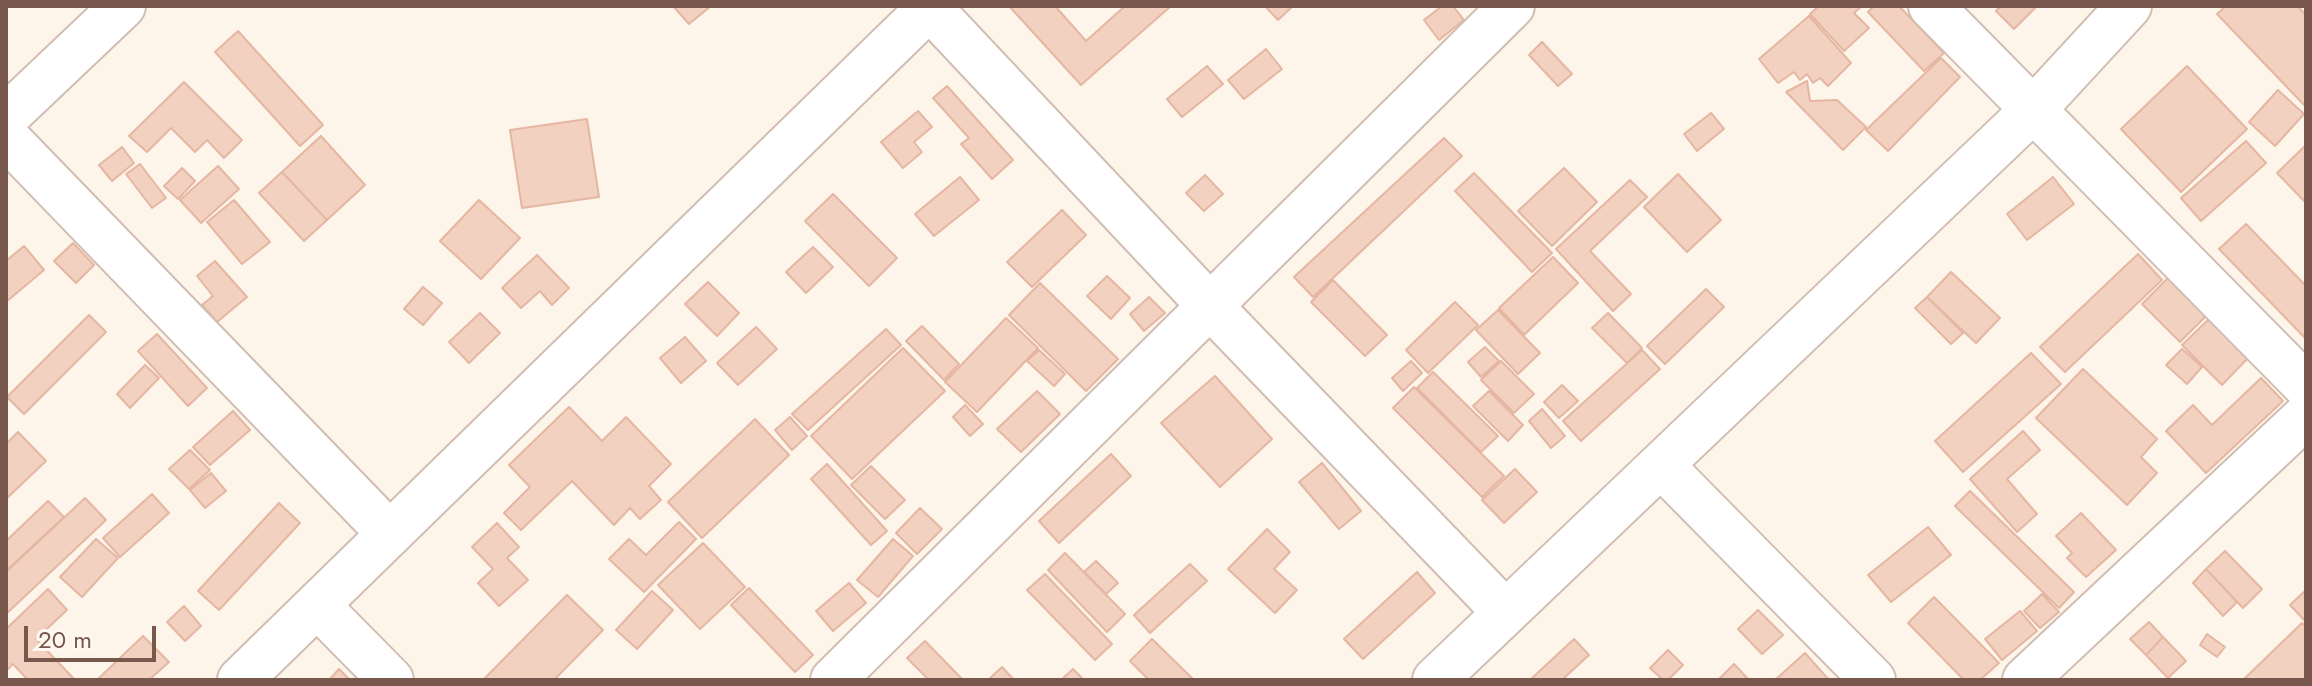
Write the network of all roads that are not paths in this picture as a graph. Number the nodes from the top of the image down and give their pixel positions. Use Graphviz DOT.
graph roads {
  1 [pos="123,6"];
  2 [pos="1512,6"];
  3 [pos="1931,6"];
  4 [pos="2129,6"];
  5 [pos="929,7"];
  6 [pos="2033,110"];
  7 [pos="6,117"];
  8 [pos="6,137"];
  9 [pos="1210,306"];
  10 [pos="2306,386"];
  11 [pos="2306,416"];
  12 [pos="1662,466"];
  13 [pos="390,534"];
  14 [pos="317,605"];
  15 [pos="1505,612"];
  16 [pos="240,680"];
  17 [pos="391,680"];
  18 [pos="833,680"];
  19 [pos="1435,680"];
  20 [pos="1873,680"];
  21 [pos="2025,680"];
  1 -- 7 [label="street"];
  2 -- 9 [label="street"];
  3 -- 6 [label="street"];
  4 -- 6 [label="street"];
  5 -- 9 [label="street"];
  5 -- 13 [label="street"];
  6 -- 10 [label="street"];
  6 -- 12 [label="street"];
  8 -- 13 [label="street"];
  9 -- 15 [label="street"];
  9 -- 18 [label="street"];
  11 -- 21 [label="street"];
  12 -- 15 [label="street"];
  12 -- 20 [label="street"];
  13 -- 14 [label="street"];
  14 -- 16 [label="street"];
  14 -- 17 [label="street"];
  15 -- 19 [label="street"];
}
